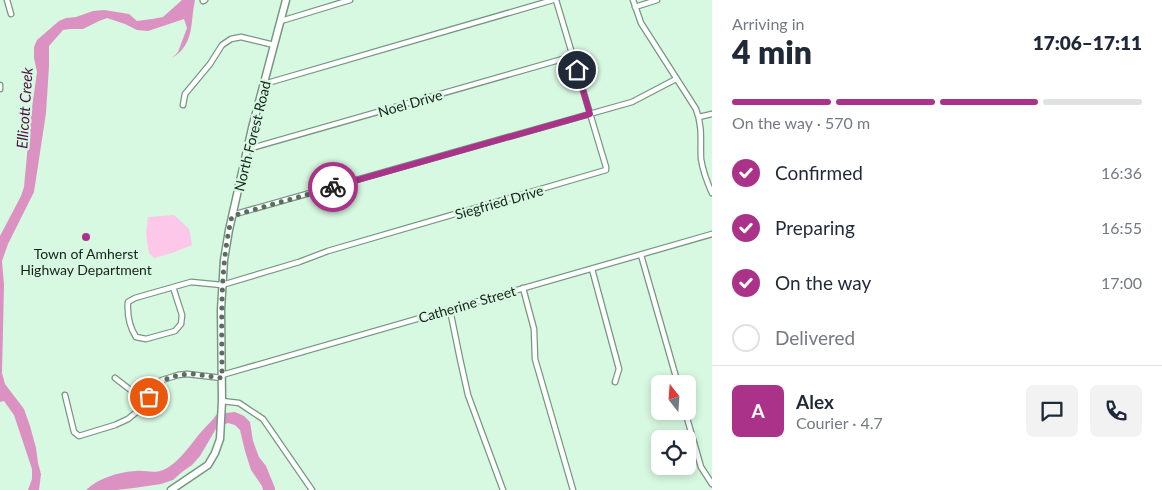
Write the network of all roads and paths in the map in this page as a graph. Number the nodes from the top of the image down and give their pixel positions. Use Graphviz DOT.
graph roads {
  1 [pos="7,0"];
  2 [pos="286,0"];
  3 [pos="350,0"];
  4 [pos="554,0"];
  5 [pos="633,0"];
  6 [pos="657,0"];
  7 [pos="635,6"];
  8 [pos="11,14"];
  9 [pos="281,20"];
  10 [pos="274,45"];
  11 [pos="573,56"];
  12 [pos="676,79"];
  13 [pos="264,84"];
  14 [pos="184,105"];
  15 [pos="590,114"];
  16 [pos="712,114"];
  17 [pos="699,117"];
  18 [pos="248,149"];
  19 [pos="712,192"];
  20 [pos="232,216"];
  21 [pos="712,234"];
  22 [pos="641,255"];
  23 [pos="592,269"];
  24 [pos="222,284"];
  25 [pos="173,287"];
  26 [pos="523,288"];
  27 [pos="450,310"];
  28 [pos="675,375"];
  29 [pos="222,376"];
  30 [pos="115,378"];
  31 [pos="615,382"];
  32 [pos="65,395"];
  33 [pos="222,401"];
  34 [pos="146,402"];
  35 [pos="688,420"];
  36 [pos="712,484"];
  37 [pos="171,490"];
  38 [pos="312,490"];
  39 [pos="503,490"];
  40 [pos="573,490"];
  1 -- 8 [label="street"];
  2 -- 9 [label="street, North Forest Road"];
  3 -- 9 [label="street"];
  4 -- 11 [label="street, Siegfried Drive"];
  4 -- 13 [label="street"];
  5 -- 7 [label="street"];
  6 -- 7 [label="street"];
  7 -- 12 [label="street"];
  9 -- 10 [label="street, North Forest Road"];
  10 -- 13 [label="street, North Forest Road"];
  10 -- 14 [label="street"];
  11 -- 15 [label="street, Siegfried Drive"];
  11 -- 18 [label="street, Noel Drive"];
  12 -- 15 [label="street"];
  12 -- 17 [label="street"];
  13 -- 18 [label="street, North Forest Road"];
  15 -- 20 [label="street"];
  15 -- 24 [label="street, Siegfried Drive"];
  16 -- 17 [label="street"];
  17 -- 19 [label="street"];
  18 -- 20 [label="street, North Forest Road"];
  20 -- 24 [label="street, North Forest Road"];
  21 -- 22 [label="street, Catherine Street"];
  22 -- 23 [label="street, Catherine Street"];
  22 -- 28 [label="street"];
  23 -- 26 [label="street, Catherine Street"];
  23 -- 31 [label="street"];
  24 -- 25 [label="street, Siegfried Drive"];
  24 -- 29 [label="street, North Forest Road"];
  25 -- 25 [label="street"];
  26 -- 27 [label="street, Catherine Street"];
  26 -- 40 [label="street"];
  27 -- 29 [label="street, Catherine Street"];
  27 -- 39 [label="street"];
  29 -- 33 [label="street, North Forest Road"];
  29 -- 34 [label="street"];
  30 -- 34 [label="street"];
  32 -- 34 [label="street"];
  33 -- 37 [label="street, North Forest Road"];
  33 -- 38 [label="street"];
  35 -- 36 [label="street"];
}
